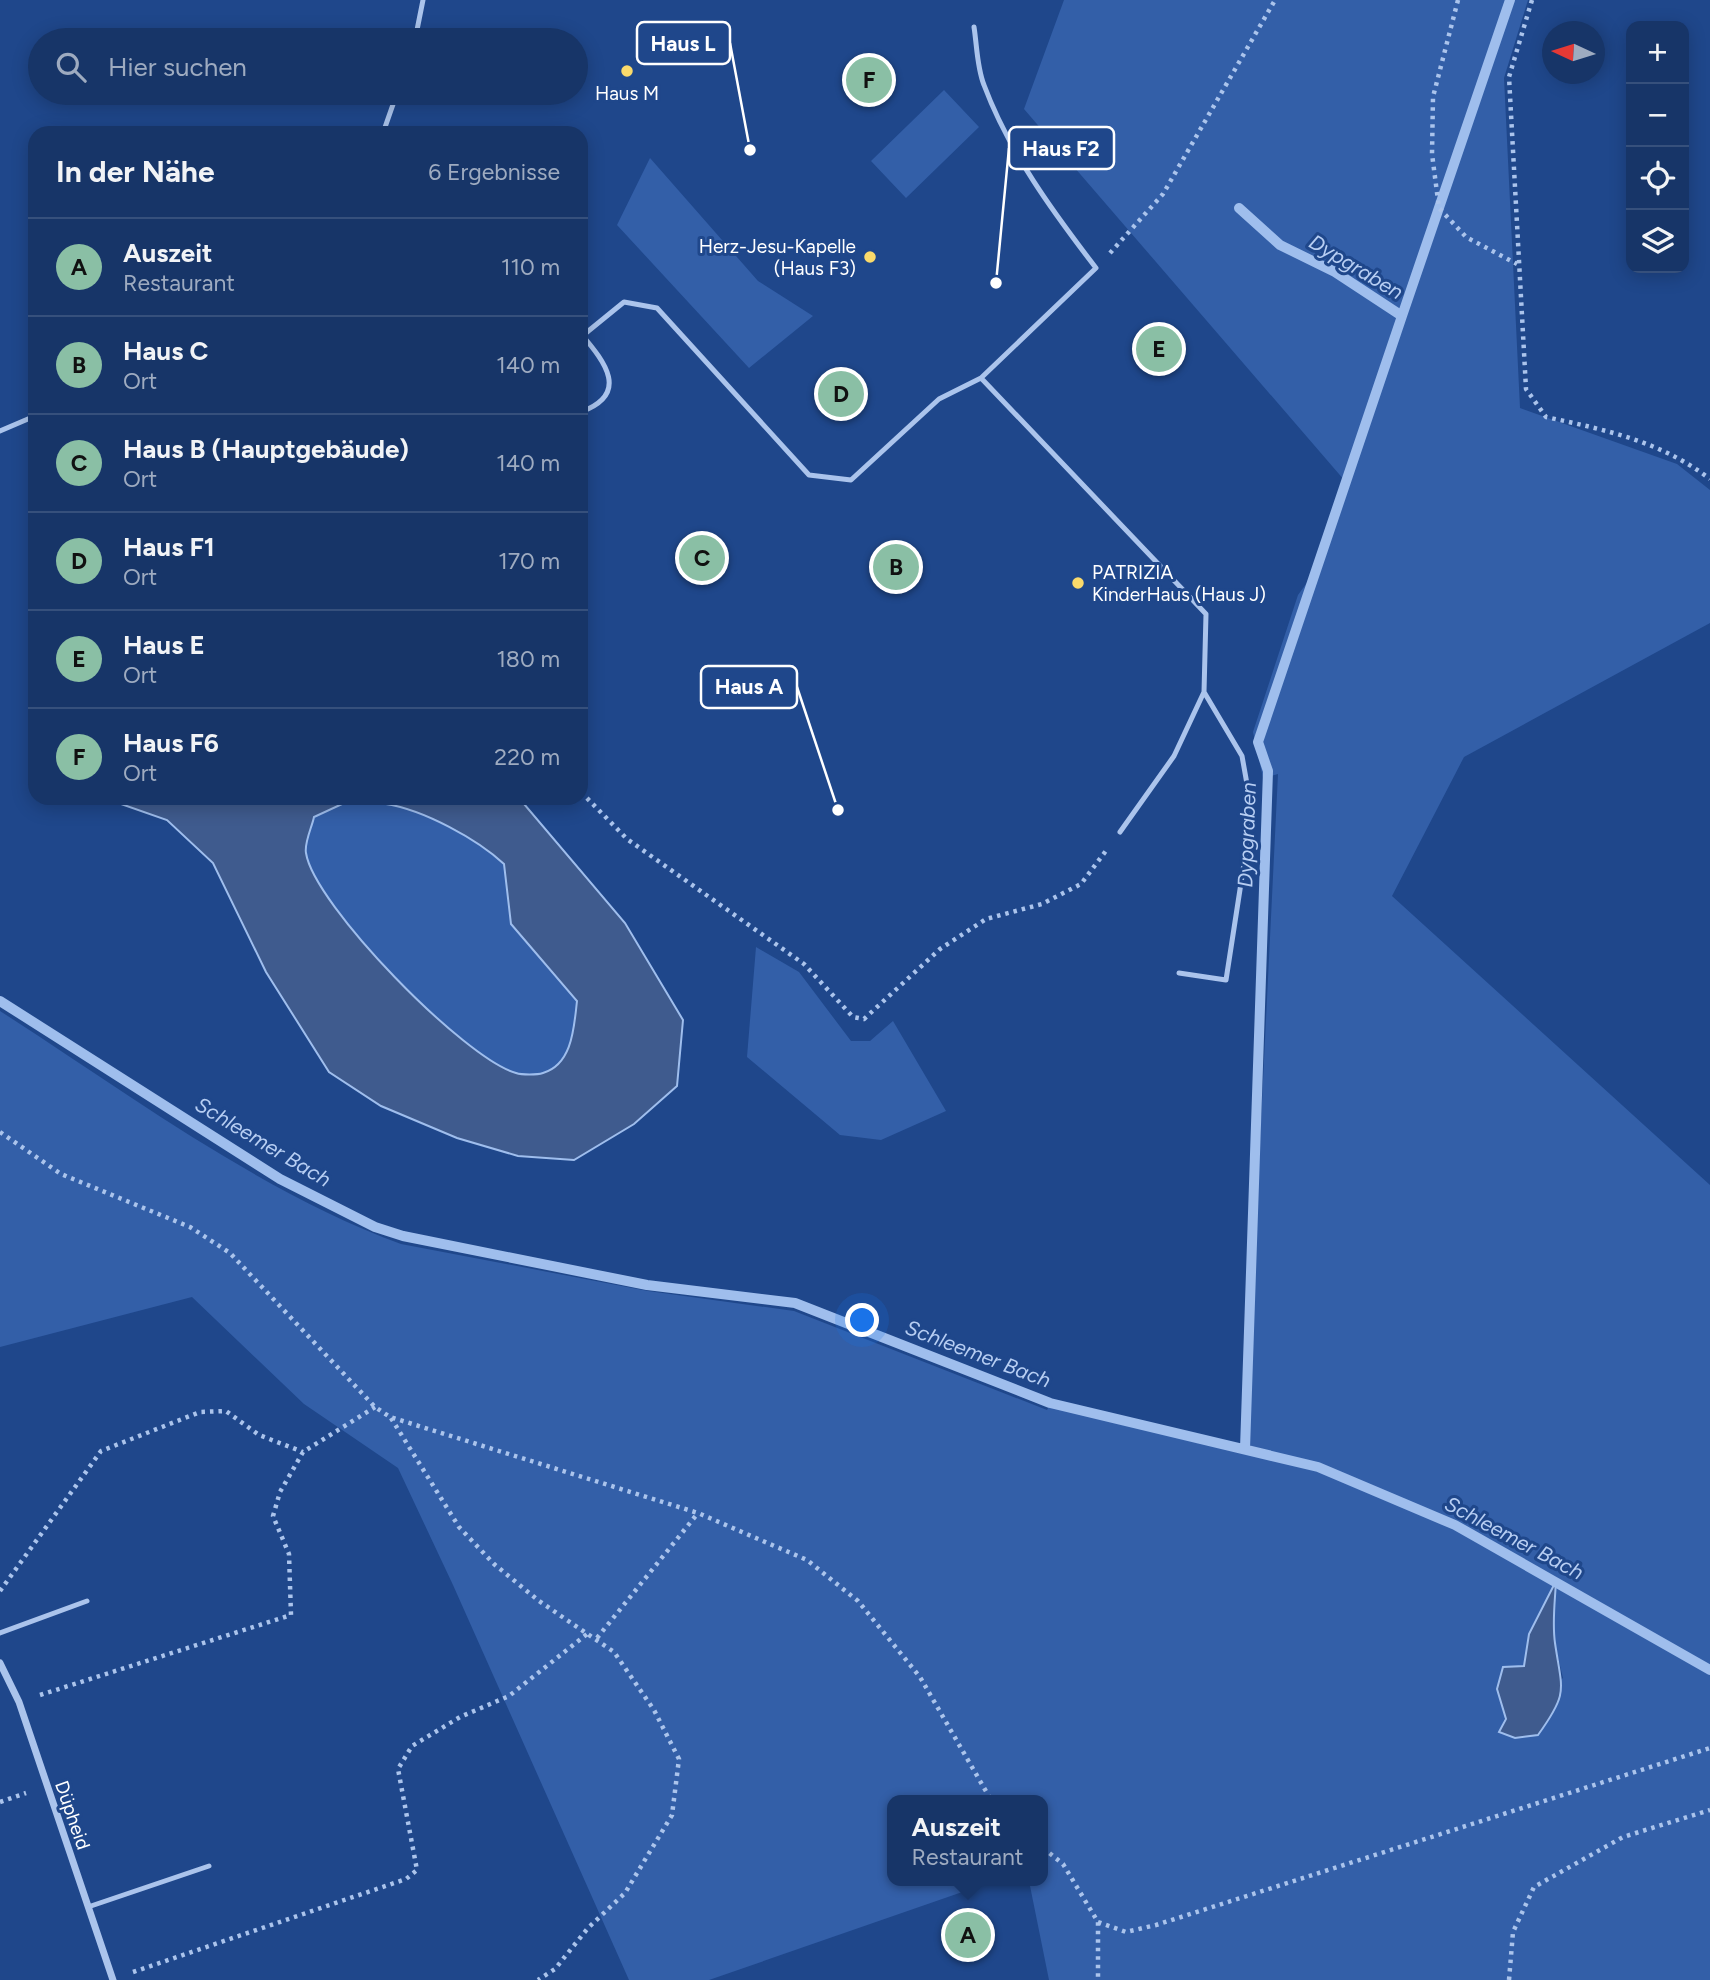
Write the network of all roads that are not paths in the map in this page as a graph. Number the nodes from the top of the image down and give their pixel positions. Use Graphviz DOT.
graph roads {
  1 [pos="423,0"];
  2 [pos="974,27"];
  3 [pos="417,28"];
  4 [pos="393,105"];
  5 [pos="385,126"];
  6 [pos="588,331"];
  7 [pos="588,343"];
  8 [pos="981,378"];
  9 [pos="588,408"];
  10 [pos="28,419"];
  11 [pos="0,431"];
  12 [pos="1204,692"];
  13 [pos="1120,831"];
  14 [pos="1179,972"];
  15 [pos="87,1601"];
  16 [pos="0,1633"];
  17 [pos="0,1663"];
  18 [pos="209,1866"];
  19 [pos="88,1907"];
  20 [pos="113,1980"];
  1 -- 3 [label="lane"];
  2 -- 8 [label="lane"];
  4 -- 5 [label="lane"];
  6 -- 8 [label="lane"];
  7 -- 9 [label="lane"];
  8 -- 12 [label="lane"];
  10 -- 11 [label="lane"];
  12 -- 13 [label="lane"];
  12 -- 14 [label="lane"];
  15 -- 16 [label="lane"];
  17 -- 19 [label="street, Düpheid"];
  18 -- 19 [label="lane"];
  19 -- 20 [label="street, Düpheid"];
}
